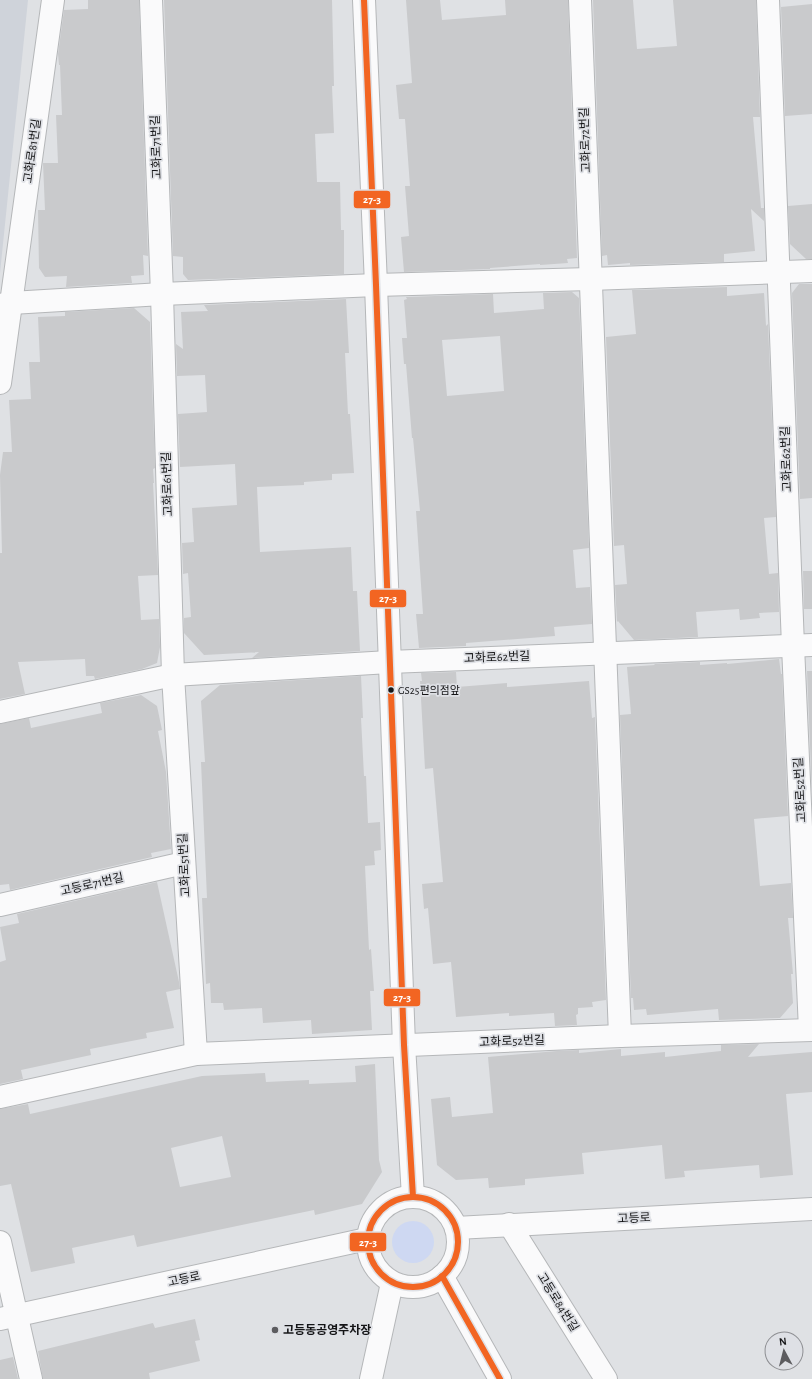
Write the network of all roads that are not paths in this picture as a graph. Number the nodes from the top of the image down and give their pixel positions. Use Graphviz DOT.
graph roads {
  1 [pos="53,0"];
  2 [pos="151,0"];
  3 [pos="364,0"];
  4 [pos="580,0"];
  5 [pos="768,0"];
  6 [pos="812,271"];
  7 [pos="779,273"];
  8 [pos="590,279"];
  9 [pos="376,285"];
  10 [pos="162,294"];
  11 [pos="6,304"];
  12 [pos="0,383"];
  13 [pos="802,646"];
  14 [pos="606,653"];
  15 [pos="389,662"];
  16 [pos="173,675"];
  17 [pos="0,712"];
  18 [pos="184,863"];
  19 [pos="0,905"];
  20 [pos="811,1030"];
  21 [pos="620,1036"];
  22 [pos="404,1045"];
  23 [pos="196,1054"];
  24 [pos="0,1097"];
  25 [pos="413,1197"];
  26 [pos="812,1209"];
  27 [pos="509,1224"];
  28 [pos="456,1228"];
  29 [pos="367,1239"];
  30 [pos="0,1242"];
  31 [pos="442,1276"];
  32 [pos="392,1283"];
  33 [pos="8,1317"];
  34 [pos="31,1379"];
  35 [pos="371,1379"];
  36 [pos="500,1379"];
  37 [pos="606,1379"];
  1 -- 11 [label="street, 고화로81번길"];
  2 -- 10 [label="street, 고화로71번길"];
  3 -- 9 [label="street"];
  4 -- 8 [label="street, 고화로72번길"];
  5 -- 7 [label="street"];
  6 -- 7 [label="street"];
  7 -- 8 [label="street"];
  7 -- 13 [label="street, 고화로62번길"];
  8 -- 9 [label="street"];
  8 -- 14 [label="street"];
  9 -- 10 [label="street"];
  9 -- 15 [label="street"];
  10 -- 11 [label="street"];
  10 -- 16 [label="street, 고화로61번길"];
  11 -- 12 [label="street"];
  13 -- 14 [label="street, 고화로62번길"];
  13 -- 20 [label="street, 고화로52번길"];
  14 -- 15 [label="street, 고화로62번길"];
  14 -- 21 [label="street"];
  15 -- 16 [label="street"];
  15 -- 22 [label="street"];
  16 -- 17 [label="street"];
  16 -- 18 [label="street, 고화로51번길"];
  18 -- 19 [label="street, 고등로71번길"];
  18 -- 23 [label="street, 고화로51번길"];
  20 -- 21 [label="street, 고화로52번길"];
  21 -- 22 [label="street, 고화로52번길"];
  22 -- 23 [label="street"];
  22 -- 25 [label="street"];
  23 -- 24 [label="street"];
  25 -- 28 [label="street"];
  25 -- 29 [label="street"];
  26 -- 27 [label="street, 고등로"];
  27 -- 28 [label="street, 고등로"];
  27 -- 37 [label="street, 고등로84번길"];
  28 -- 31 [label="street"];
  29 -- 32 [label="street"];
  29 -- 33 [label="street, 고등로"];
  30 -- 33 [label="street"];
  31 -- 32 [label="street"];
  31 -- 36 [label="street"];
  32 -- 35 [label="street"];
  33 -- 34 [label="street"];
}
